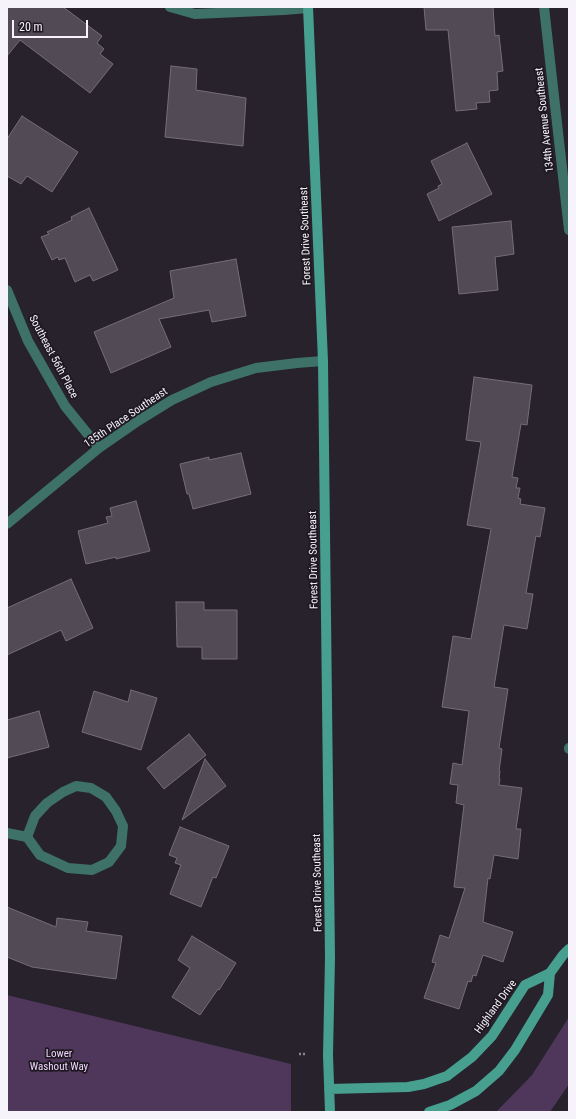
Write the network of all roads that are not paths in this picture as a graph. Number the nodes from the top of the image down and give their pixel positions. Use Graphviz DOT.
graph roads {
  1 [pos="170,7"];
  2 [pos="544,7"];
  3 [pos="308,8"];
  4 [pos="569,230"];
  5 [pos="7,290"];
  6 [pos="324,361"];
  7 [pos="99,448"];
  8 [pos="7,524"];
  9 [pos="7,833"];
  10 [pos="27,836"];
  11 [pos="569,949"];
  12 [pos="550,973"];
  13 [pos="330,1088"];
  14 [pos="330,1112"];
  15 [pos="430,1112"];
  1 -- 3 [label="street"];
  2 -- 4 [label="street, 134th Avenue Southeast"];
  3 -- 6 [label="main road, Forest Drive Southeast"];
  5 -- 7 [label="street, Southeast 56th Place"];
  6 -- 7 [label="street, 135th Place Southeast"];
  6 -- 13 [label="main road, Forest Drive Southeast"];
  7 -- 8 [label="street, 135th Place Southeast"];
  9 -- 10 [label="street"];
  10 -- 10 [label="street"];
  11 -- 12 [label="main road, Highland Drive"];
  12 -- 13 [label="main road, Highland Drive"];
  12 -- 15 [label="main road"];
  13 -- 14 [label="main road, Forest Drive Southeast"];
}
